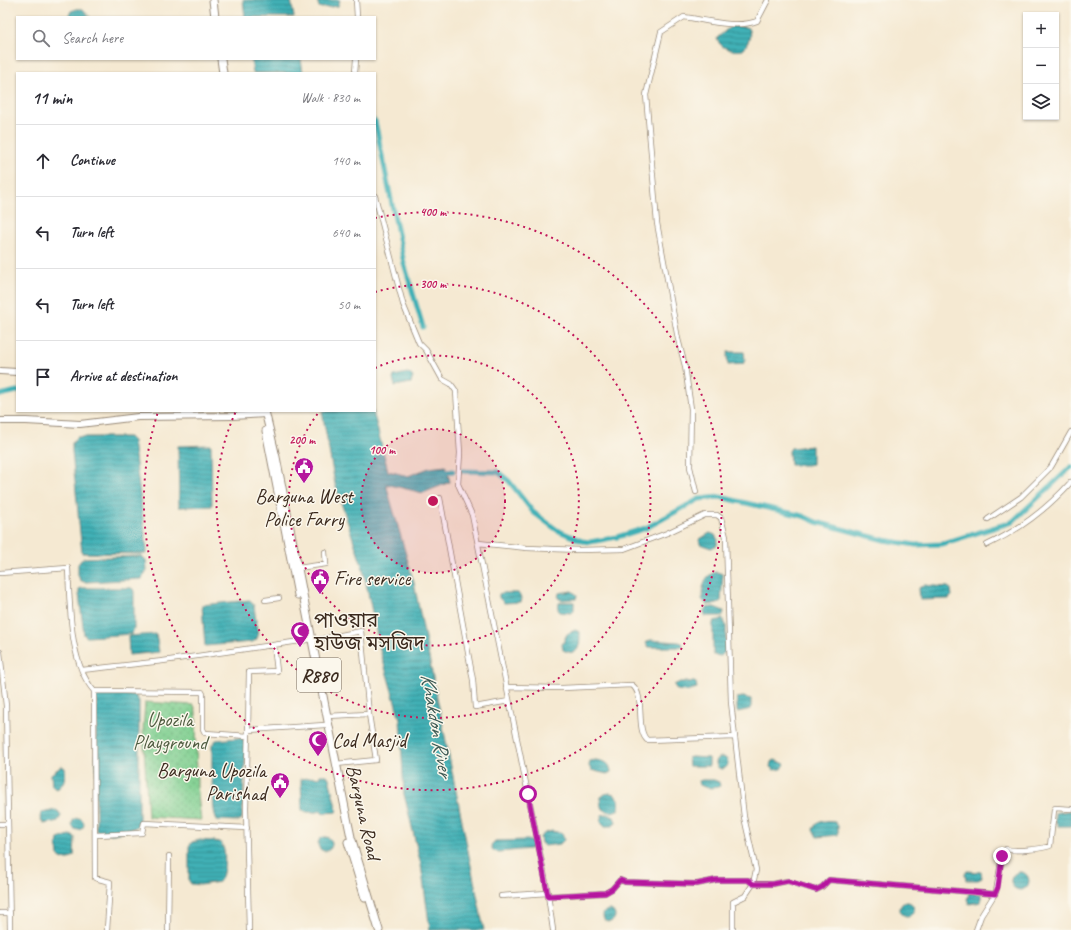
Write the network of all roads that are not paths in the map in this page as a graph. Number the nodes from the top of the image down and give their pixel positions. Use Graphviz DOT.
graph roads {
  1 [pos="213,0"];
  2 [pos="356,0"];
  3 [pos="768,0"];
  4 [pos="215,16"];
  5 [pos="357,16"];
  6 [pos="221,60"];
  7 [pos="356,60"];
  8 [pos="223,72"];
  9 [pos="355,72"];
  10 [pos="376,200"];
  11 [pos="0,371"];
  12 [pos="16,372"];
  13 [pos="266,415"];
  14 [pos="0,421"];
  15 [pos="1071,432"];
  16 [pos="1071,482"];
  17 [pos="696,492"];
  18 [pos="440,498"];
  19 [pos="988,519"];
  20 [pos="478,543"];
  21 [pos="987,545"];
  22 [pos="325,552"];
  23 [pos="298,568"];
  24 [pos="0,573"];
  25 [pos="279,598"];
  26 [pos="265,600"];
  27 [pos="310,641"];
  28 [pos="274,645"];
  29 [pos="0,652"];
  30 [pos="82,670"];
  31 [pos="506,687"];
  32 [pos="94,691"];
  33 [pos="509,701"];
  34 [pos="369,714"];
  35 [pos="327,716"];
  36 [pos="325,725"];
  37 [pos="248,730"];
  38 [pos="248,736"];
  39 [pos="736,737"];
  40 [pos="336,764"];
  41 [pos="1071,808"];
  42 [pos="0,824"];
  43 [pos="8,824"];
  44 [pos="247,828"];
  45 [pos="96,835"];
  46 [pos="168,856"];
  47 [pos="753,884"];
  48 [pos="548,894"];
  49 [pos="995,894"];
  50 [pos="500,896"];
  51 [pos="0,913"];
  52 [pos="10,913"];
  53 [pos="10,930"];
  54 [pos="15,930"];
  55 [pos="107,930"];
  56 [pos="168,930"];
  57 [pos="249,930"];
  58 [pos="375,930"];
  59 [pos="379,930"];
  60 [pos="553,930"];
  61 [pos="733,930"];
  62 [pos="976,930"];
  1 -- 4 [label="main road"];
  2 -- 5 [label="street"];
  3 -- 17 [label="street"];
  6 -- 8 [label="main road"];
  7 -- 9 [label="street"];
  10 -- 20 [label="street"];
  11 -- 12 [label="street"];
  13 -- 14 [label="street"];
  13 -- 23 [label="main road, Barguna Road / R880"];
  13 -- 27 [label="main road, Barguna Road / R880"];
  15 -- 19 [label="street"];
  16 -- 21 [label="street"];
  18 -- 33 [label="street"];
  20 -- 31 [label="street"];
  20 -- 39 [label="street"];
  22 -- 23 [label="street"];
  23 -- 27 [label="main road, Barguna Road / R880"];
  24 -- 30 [label="street"];
  25 -- 26 [label="street"];
  27 -- 28 [label="street"];
  27 -- 34 [label="street"];
  27 -- 35 [label="main road, Barguna Road / R880"];
  27 -- 36 [label="main road, Barguna Road / R880"];
  28 -- 30 [label="street"];
  28 -- 37 [label="street"];
  29 -- 43 [label="street"];
  30 -- 32 [label="street"];
  31 -- 33 [label="street"];
  31 -- 39 [label="street"];
  32 -- 38 [label="street"];
  32 -- 45 [label="street"];
  33 -- 48 [label="street"];
  34 -- 35 [label="street"];
  34 -- 40 [label="street"];
  35 -- 40 [label="main road, Barguna Road / R880"];
  36 -- 37 [label="street"];
  36 -- 58 [label="main road, Barguna Road / R880"];
  37 -- 38 [label="street"];
  38 -- 44 [label="street"];
  39 -- 47 [label="street"];
  40 -- 59 [label="main road, Barguna Road / R880"];
  41 -- 49 [label="street"];
  42 -- 43 [label="street"];
  43 -- 52 [label="street"];
  44 -- 45 [label="street"];
  44 -- 57 [label="street"];
  45 -- 55 [label="street"];
  46 -- 56 [label="street"];
  47 -- 48 [label="street"];
  47 -- 49 [label="street"];
  47 -- 61 [label="street"];
  48 -- 50 [label="street"];
  48 -- 60 [label="street"];
  49 -- 62 [label="street"];
  51 -- 52 [label="street"];
  52 -- 53 [label="street"];
  53 -- 54 [label="street"];
}
